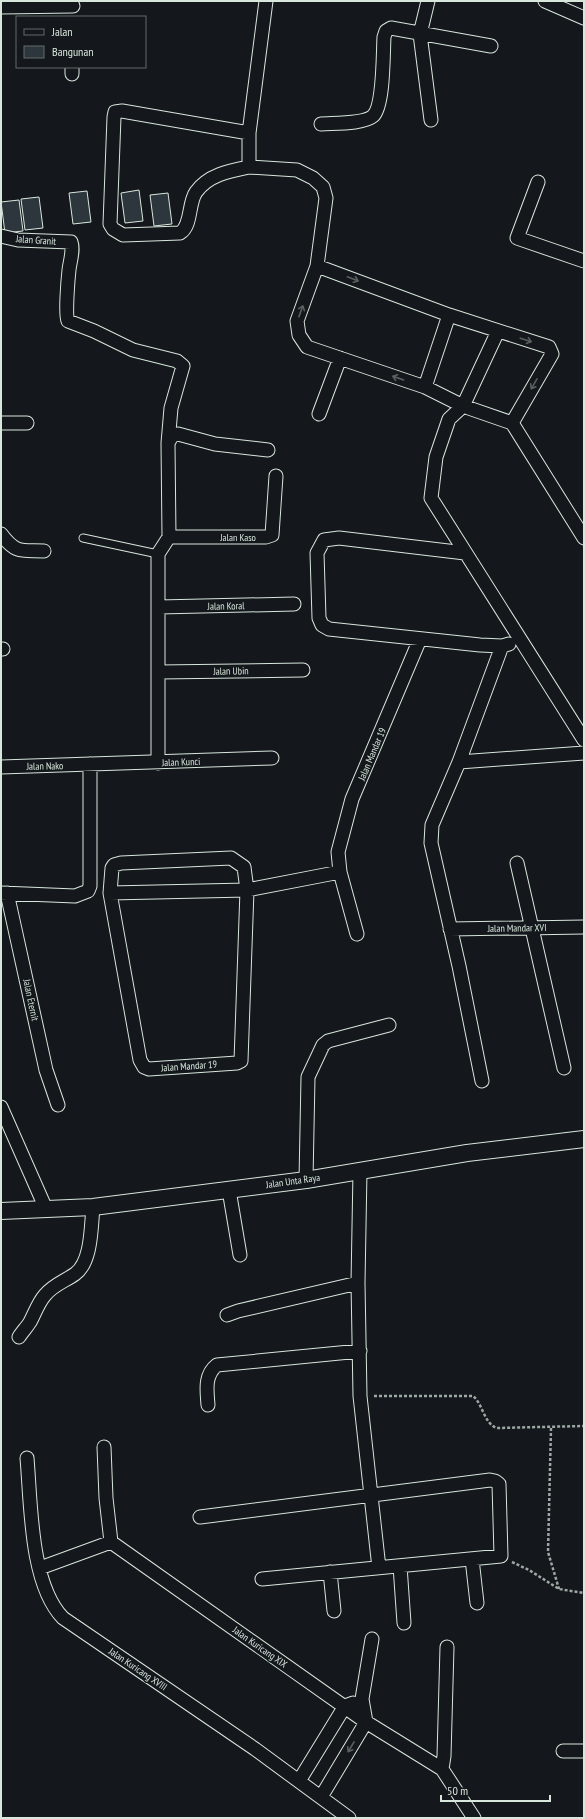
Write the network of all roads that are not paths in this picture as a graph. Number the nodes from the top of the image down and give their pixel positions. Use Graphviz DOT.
graph roads {
  1 [pos="266,1"];
  2 [pos="428,1"];
  3 [pos="551,2"];
  4 [pos="1,7"];
  5 [pos="73,8"];
  6 [pos="584,18"];
  7 [pos="420,34"];
  8 [pos="491,46"];
  9 [pos="431,120"];
  10 [pos="321,124"];
  11 [pos="249,133"];
  12 [pos="249,167"];
  13 [pos="538,182"];
  14 [pos="1,236"];
  15 [pos="584,261"];
  16 [pos="317,266"];
  17 [pos="448,315"];
  18 [pos="498,331"];
  19 [pos="340,358"];
  20 [pos="425,387"];
  21 [pos="463,406"];
  22 [pos="319,414"];
  23 [pos="1,423"];
  24 [pos="27,423"];
  25 [pos="512,423"];
  26 [pos="168,443"];
  27 [pos="268,450"];
  28 [pos="276,476"];
  29 [pos="1,534"];
  30 [pos="169,537"];
  31 [pos="83,538"];
  32 [pos="584,538"];
  33 [pos="44,551"];
  34 [pos="465,553"];
  35 [pos="158,554"];
  36 [pos="294,604"];
  37 [pos="159,607"];
  38 [pos="420,639"];
  39 [pos="521,641"];
  40 [pos="502,646"];
  41 [pos="303,670"];
  42 [pos="159,672"];
  43 [pos="584,740"];
  44 [pos="584,753"];
  45 [pos="272,758"];
  46 [pos="459,762"];
  47 [pos="158,763"];
  48 [pos="90,764"];
  49 [pos="1,767"];
  50 [pos="517,863"];
  51 [pos="340,872"];
  52 [pos="247,890"];
  53 [pos="4,893"];
  54 [pos="110,893"];
  55 [pos="584,927"];
  56 [pos="450,929"];
  57 [pos="532,929"];
  58 [pos="356,934"];
  59 [pos="389,1025"];
  60 [pos="564,1068"];
  61 [pos="482,1081"];
  62 [pos="58,1105"];
  63 [pos="1,1107"];
  64 [pos="584,1139"];
  65 [pos="360,1171"];
  66 [pos="306,1180"];
  67 [pos="229,1190"];
  68 [pos="93,1207"];
  69 [pos="46,1209"];
  70 [pos="1,1210"];
  71 [pos="240,1255"];
  72 [pos="358,1283"];
  73 [pos="227,1315"];
  74 [pos="19,1337"];
  75 [pos="360,1352"];
  76 [pos="208,1405"];
  77 [pos="104,1447"];
  78 [pos="27,1458"];
  79 [pos="370,1494"];
  80 [pos="200,1517"];
  81 [pos="111,1542"];
  82 [pos="472,1559"];
  83 [pos="400,1566"];
  84 [pos="40,1568"];
  85 [pos="379,1568"];
  86 [pos="330,1572"];
  87 [pos="262,1579"];
  88 [pos="477,1603"];
  89 [pos="334,1611"];
  90 [pos="404,1623"];
  91 [pos="372,1639"];
  92 [pos="446,1647"];
  93 [pos="362,1699"];
  94 [pos="345,1706"];
  95 [pos="366,1722"];
  96 [pos="563,1751"];
  97 [pos="584,1751"];
  98 [pos="442,1769"];
  99 [pos="299,1781"];
  100 [pos="321,1797"];
  101 [pos="349,1818"];
  102 [pos="474,1818"];
  1 -- 11 [label="street"];
  2 -- 7 [label="street"];
  3 -- 6 [label="street"];
  4 -- 5 [label="street"];
  7 -- 8 [label="street"];
  7 -- 9 [label="street"];
  7 -- 10 [label="street"];
  11 -- 12 [label="street"];
  11 -- 12 [label="street"];
  12 -- 16 [label="street"];
  13 -- 15 [label="street"];
  14 -- 26 [label="street, Jalan Granit"];
  16 -- 17 [label="street, one-way"];
  19 -- 16 [label="street, one-way"];
  17 -- 18 [label="street"];
  17 -- 20 [label="street"];
  18 -- 21 [label="street"];
  18 -- 25 [label="street, one-way"];
  20 -- 19 [label="street, one-way"];
  19 -- 22 [label="street"];
  20 -- 21 [label="street"];
  21 -- 25 [label="street"];
  21 -- 34 [label="street"];
  23 -- 24 [label="street"];
  25 -- 32 [label="street"];
  26 -- 27 [label="street"];
  26 -- 30 [label="street"];
  28 -- 30 [label="street, Jalan Kaso"];
  29 -- 33 [label="street"];
  30 -- 35 [label="street"];
  31 -- 35 [label="lane"];
  34 -- 38 [label="street"];
  34 -- 39 [label="street"];
  35 -- 37 [label="street"];
  36 -- 37 [label="street, Jalan Koral"];
  37 -- 42 [label="street"];
  38 -- 40 [label="street"];
  38 -- 51 [label="street, Jalan Mandar 19"];
  39 -- 40 [label="street"];
  39 -- 43 [label="street"];
  40 -- 46 [label="street"];
  41 -- 42 [label="street, Jalan Ubin"];
  42 -- 47 [label="street"];
  44 -- 46 [label="street"];
  45 -- 47 [label="street, Jalan Kunci"];
  46 -- 56 [label="street"];
  47 -- 48 [label="street, Jalan Kunci"];
  48 -- 49 [label="street, Jalan Nako"];
  48 -- 53 [label="street, Jalan Eternit"];
  50 -- 57 [label="street"];
  51 -- 52 [label="street"];
  51 -- 58 [label="street, Jalan Mandar 19"];
  52 -- 54 [label="street"];
  52 -- 54 [label="street, Jalan Mandar 19"];
  52 -- 54 [label="street, Jalan Mandar 19"];
  53 -- 62 [label="street, Jalan Eternit"];
  55 -- 57 [label="street, Jalan Mandar XVI"];
  56 -- 57 [label="street, Jalan Mandar XVI"];
  56 -- 61 [label="street"];
  57 -- 60 [label="street"];
  59 -- 66 [label="street"];
  63 -- 69 [label="street"];
  64 -- 65 [label="street, Jalan Unta Raya"];
  65 -- 66 [label="street, Jalan Unta Raya"];
  65 -- 72 [label="street"];
  66 -- 67 [label="street, Jalan Unta Raya"];
  67 -- 68 [label="street, Jalan Unta Raya"];
  67 -- 71 [label="street"];
  68 -- 69 [label="street, Jalan Unta Raya"];
  68 -- 74 [label="street"];
  69 -- 70 [label="street, Jalan Unta Raya"];
  72 -- 73 [label="street"];
  72 -- 75 [label="street"];
  75 -- 76 [label="street"];
  75 -- 79 [label="street"];
  77 -- 81 [label="street"];
  78 -- 84 [label="street, Jalan Kuricang XVIII"];
  79 -- 80 [label="street"];
  79 -- 82 [label="street"];
  79 -- 85 [label="street"];
  81 -- 84 [label="street"];
  81 -- 94 [label="street, Jalan Kuricang XIX"];
  82 -- 83 [label="street"];
  82 -- 88 [label="street"];
  83 -- 85 [label="street"];
  83 -- 90 [label="street"];
  84 -- 99 [label="street, Jalan Kuricang XVIII"];
  85 -- 86 [label="street"];
  86 -- 87 [label="street"];
  86 -- 89 [label="street"];
  91 -- 93 [label="street"];
  92 -- 98 [label="street"];
  93 -- 94 [label="street"];
  93 -- 95 [label="street"];
  94 -- 95 [label="street, Jalan Kuricang XIX"];
  94 -- 99 [label="street"];
  95 -- 98 [label="street, Jalan Kuricang XIX"];
  95 -- 100 [label="street, one-way"];
  96 -- 97 [label="street"];
  98 -- 102 [label="street, Jalan Kuricang XIX"];
  99 -- 100 [label="street, Jalan Kuricang XVIII"];
  100 -- 101 [label="street, Jalan Kuricang XVIII"];
}
